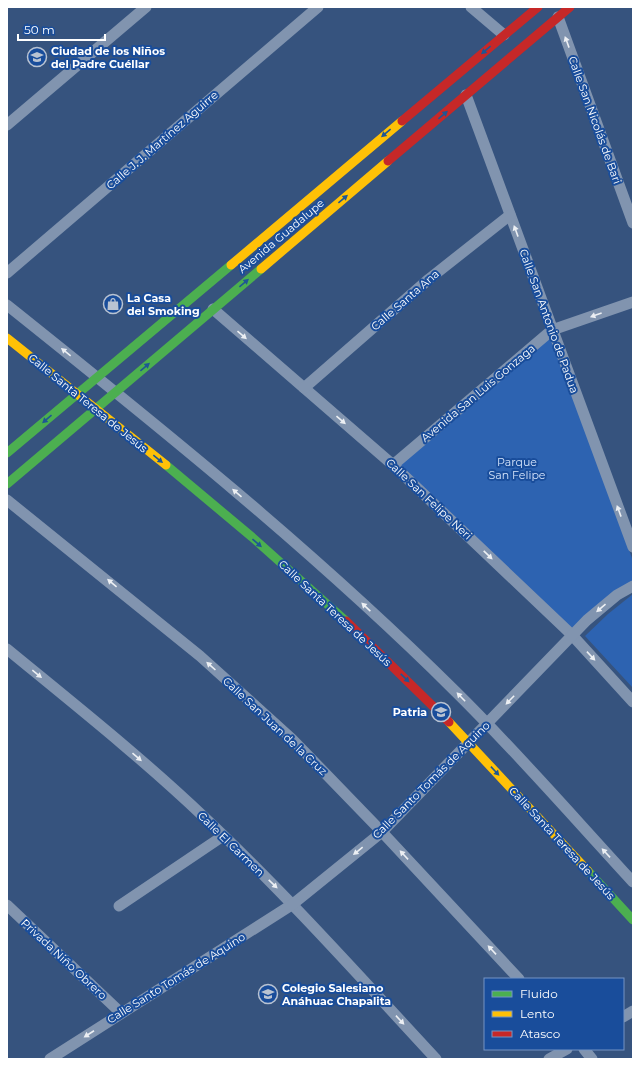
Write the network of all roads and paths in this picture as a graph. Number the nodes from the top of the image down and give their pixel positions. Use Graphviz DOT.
graph roads {
  1 [pos="146,7"];
  2 [pos="318,7"];
  3 [pos="471,7"];
  4 [pos="538,7"];
  5 [pos="570,7"];
  6 [pos="558,17"];
  7 [pos="504,35"];
  8 [pos="466,95"];
  9 [pos="7,125"];
  10 [pos="510,215"];
  11 [pos="633,223"];
  12 [pos="7,273"];
  13 [pos="633,302"];
  14 [pos="7,305"];
  15 [pos="213,309"];
  16 [pos="552,330"];
  17 [pos="7,338"];
  18 [pos="97,377"];
  19 [pos="304,388"];
  20 [pos="115,392"];
  21 [pos="77,394"];
  22 [pos="96,407"];
  23 [pos="7,453"];
  24 [pos="393,464"];
  25 [pos="7,484"];
  26 [pos="7,500"];
  27 [pos="633,547"];
  28 [pos="633,586"];
  29 [pos="572,635"];
  30 [pos="7,649"];
  31 [pos="633,702"];
  32 [pos="487,724"];
  33 [pos="469,743"];
  34 [pos="382,832"];
  35 [pos="223,836"];
  36 [pos="633,882"];
  37 [pos="293,904"];
  38 [pos="7,905"];
  39 [pos="119,906"];
  40 [pos="633,920"];
  41 [pos="518,978"];
  42 [pos="633,1011"];
  43 [pos="121,1013"];
  44 [pos="624,1016"];
  45 [pos="565,1050"];
  46 [pos="585,1050"];
  47 [pos="50,1059"];
  48 [pos="436,1059"];
  49 [pos="549,1059"];
  50 [pos="592,1059"];
  1 -- 9 [label="street"];
  2 -- 12 [label="street, Calle J. J. Martínez Aguirre"];
  3 -- 7 [label="street"];
  4 -- 7 [label="main road, Avenida Guadalupe"];
  5 -- 6 [label="main road, Avenida Guadalupe"];
  6 -- 8 [label="main road, Avenida Guadalupe"];
  11 -- 6 [label="street, Calle San Nicolás de Bari, one-way"];
  7 -- 18 [label="main road, Avenida Guadalupe, one-way"];
  8 -- 10 [label="street, Calle San Antonio de Padua"];
  15 -- 8 [label="main road, Avenida Guadalupe, one-way"];
  16 -- 10 [label="street, Calle San Antonio de Padua, one-way"];
  10 -- 19 [label="street, Calle Santa Ana"];
  13 -- 16 [label="street, Avenida San Luis Gonzaga, one-way"];
  18 -- 14 [label="street, one-way"];
  15 -- 19 [label="street, Calle San Felipe Neri, one-way"];
  20 -- 15 [label="main road, Avenida Guadalupe, one-way"];
  16 -- 24 [label="street, Avenida San Luis Gonzaga"];
  27 -- 16 [label="street, Calle San Antonio de Padua, one-way"];
  17 -- 21 [label="main road, Calle Santa Teresa de Jesús"];
  18 -- 20 [label="street"];
  18 -- 21 [label="main road, Avenida Guadalupe"];
  19 -- 24 [label="street, Calle San Felipe Neri, one-way"];
  20 -- 22 [label="main road, Avenida Guadalupe"];
  32 -- 20 [label="street, one-way"];
  21 -- 22 [label="main road, Calle Santa Teresa de Jesús"];
  21 -- 23 [label="main road, Avenida Guadalupe, one-way"];
  22 -- 25 [label="main road, Avenida Guadalupe"];
  22 -- 33 [label="main road, Calle Santa Teresa de Jesús, one-way"];
  24 -- 29 [label="street, Calle San Felipe Neri, one-way"];
  34 -- 26 [label="street, Calle San Juan de la Cruz, one-way"];
  28 -- 29 [label="street, Calle Santo Tomás de Aquino, one-way"];
  29 -- 31 [label="street, Calle San Felipe Neri, one-way"];
  29 -- 32 [label="street, Calle Santo Tomás de Aquino, one-way"];
  30 -- 35 [label="street, Calle El Carmen, one-way"];
  32 -- 33 [label="street, Calle Santo Tomás de Aquino"];
  36 -- 32 [label="street, one-way"];
  33 -- 34 [label="street, Calle Santo Tomás de Aquino"];
  33 -- 40 [label="main road, Calle Santa Teresa de Jesús, one-way"];
  34 -- 37 [label="street, Calle Santo Tomás de Aquino, one-way"];
  41 -- 34 [label="street, Calle San Juan de la Cruz, one-way"];
  35 -- 37 [label="street, Calle El Carmen, one-way"];
  35 -- 39 [label="street"];
  37 -- 43 [label="street, Calle Santo Tomás de Aquino"];
  37 -- 48 [label="street, Calle El Carmen, one-way"];
  38 -- 43 [label="street, Privada Niño Obrero"];
  42 -- 44 [label="street"];
  43 -- 47 [label="street, Calle Santo Tomás de Aquino, one-way"];
  45 -- 49 [label="street"];
  46 -- 50 [label="street"];
}
